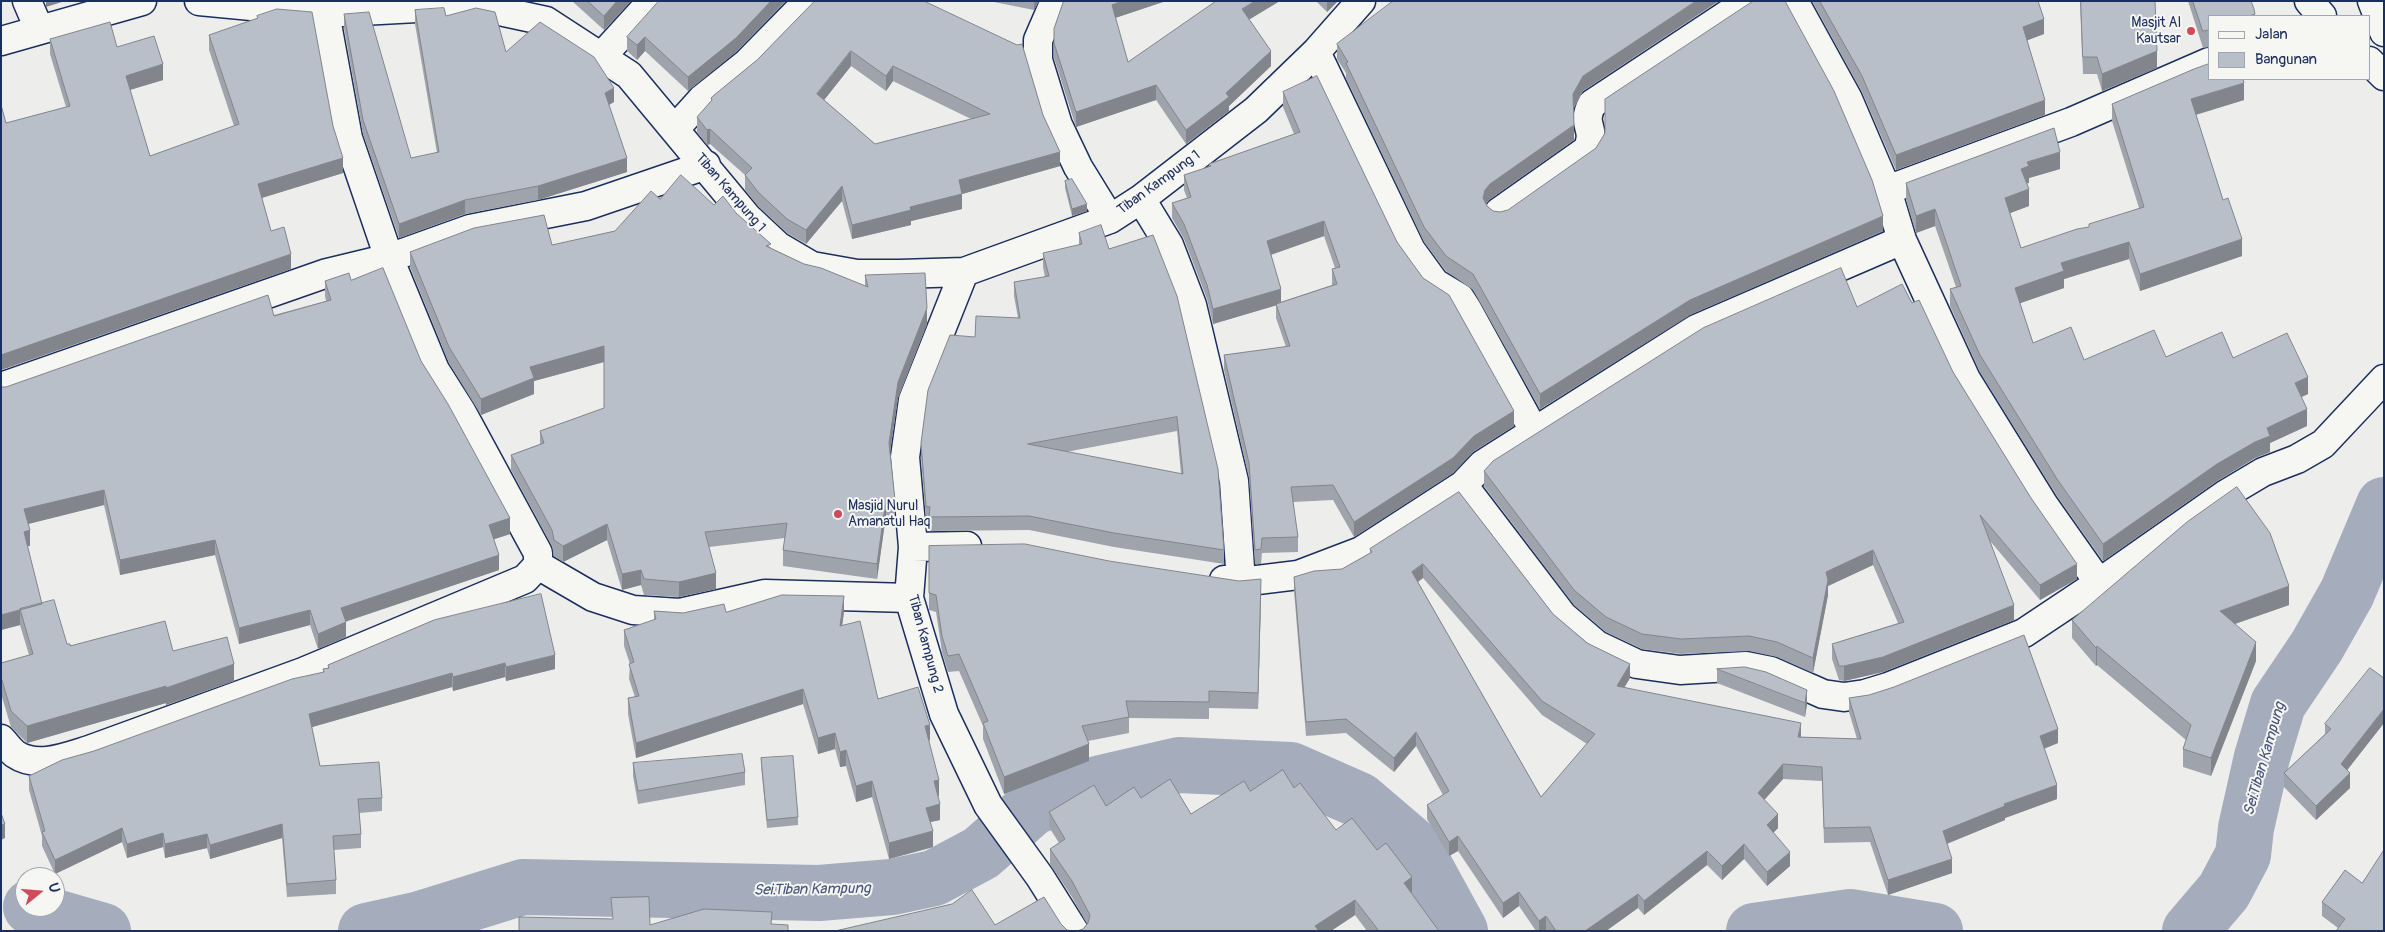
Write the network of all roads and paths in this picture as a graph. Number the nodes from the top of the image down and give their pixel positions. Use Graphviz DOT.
graph roads {
  1 [pos="27,1"];
  2 [pos="142,1"];
  3 [pos="200,1"];
  4 [pos="652,1"];
  5 [pos="808,1"];
  6 [pos="1055,1"];
  7 [pos="1361,1"];
  8 [pos="1748,1"];
  9 [pos="1794,1"];
  10 [pos="2372,1"];
  11 [pos="486,5"];
  12 [pos="325,13"];
  13 [pos="39,29"];
  14 [pos="2384,32"];
  15 [pos="1,41"];
  16 [pos="1316,52"];
  17 [pos="601,57"];
  18 [pos="2208,62"];
  19 [pos="2370,62"];
  20 [pos="2384,76"];
  21 [pos="675,129"];
  22 [pos="706,165"];
  23 [pos="1886,190"];
  24 [pos="1141,199"];
  25 [pos="1499,212"];
  26 [pos="1110,219"];
  27 [pos="1902,240"];
  28 [pos="389,258"];
  29 [pos="964,272"];
  30 [pos="2384,379"];
  31 [pos="1,387"];
  32 [pos="1534,432"];
  33 [pos="1464,485"];
  34 [pos="988,545"];
  35 [pos="913,546"];
  36 [pos="538,565"];
  37 [pos="1195,575"];
  38 [pos="1241,582"];
  39 [pos="2099,583"];
  40 [pos="909,598"];
  41 [pos="1,739"];
  42 [pos="1074,931"];
  1 -- 13 [label="main road"];
  2 -- 13 [label="main road"];
  3 -- 12 [label="main road, Tiban Kampung 1"];
  4 -- 17 [label="main road"];
  5 -- 21 [label="main road"];
  6 -- 26 [label="main road"];
  7 -- 16 [label="main road, Tiban Kampung 1"];
  8 -- 25 [label="main road"];
  9 -- 23 [label="main road"];
  10 -- 14 [label="main road"];
  11 -- 12 [label="main road, Tiban Kampung 1"];
  11 -- 17 [label="main road, Tiban Kampung 1"];
  12 -- 28 [label="main road"];
  13 -- 15 [label="main road"];
  16 -- 24 [label="main road, Tiban Kampung 1"];
  16 -- 32 [label="main road"];
  17 -- 21 [label="main road, Tiban Kampung 1"];
  18 -- 23 [label="main road"];
  19 -- 20 [label="main road"];
  21 -- 22 [label="main road, Tiban Kampung 1"];
  22 -- 28 [label="main road"];
  22 -- 29 [label="main road, Tiban Kampung 1"];
  23 -- 27 [label="main road"];
  24 -- 26 [label="main road, Tiban Kampung 1"];
  24 -- 38 [label="main road"];
  26 -- 29 [label="main road, Tiban Kampung 1"];
  27 -- 32 [label="main road"];
  27 -- 39 [label="main road"];
  28 -- 31 [label="main road"];
  28 -- 36 [label="main road"];
  29 -- 35 [label="main road, Tiban Kampung 2"];
  30 -- 39 [label="main road"];
  32 -- 33 [label="main road"];
  33 -- 38 [label="main road"];
  33 -- 39 [label="main road"];
  34 -- 35 [label="main road"];
  35 -- 40 [label="main road, Tiban Kampung 2"];
  36 -- 40 [label="main road"];
  36 -- 41 [label="main road"];
  37 -- 38 [label="main road"];
  40 -- 42 [label="main road, Tiban Kampung 2"];
}
